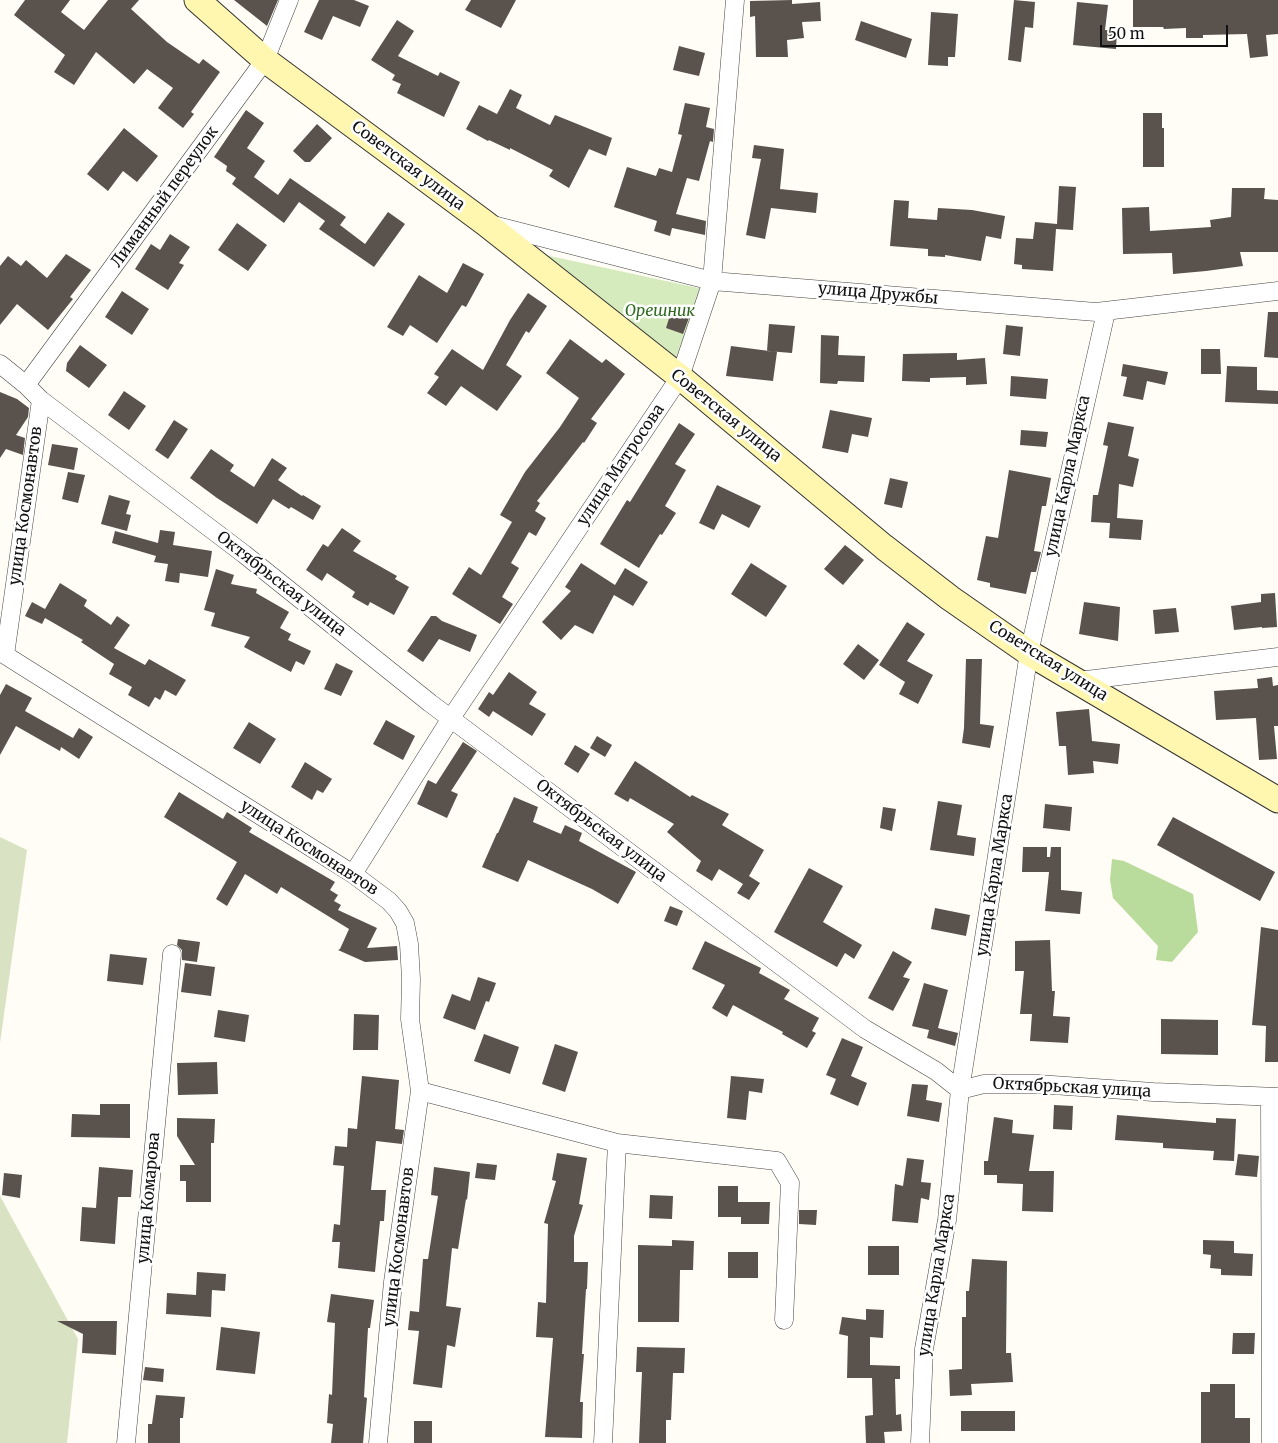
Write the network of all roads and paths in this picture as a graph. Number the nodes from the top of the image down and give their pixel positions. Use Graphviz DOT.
graph roads {
  1 [pos="197,0"];
  2 [pos="289,0"];
  3 [pos="735,0"];
  4 [pos="265,60"];
  5 [pos="485,223"];
  6 [pos="712,281"];
  7 [pos="1278,291"];
  8 [pos="1106,312"];
  9 [pos="0,364"];
  10 [pos="680,377"];
  11 [pos="26,385"];
  12 [pos="41,400"];
  13 [pos="1029,653"];
  14 [pos="1278,657"];
  15 [pos="1078,682"];
  16 [pos="452,718"];
  17 [pos="1278,800"];
  18 [pos="353,874"];
  19 [pos="172,954"];
  20 [pos="960,1090"];
  21 [pos="420,1091"];
  22 [pos="1274,1097"];
  23 [pos="617,1143"];
  24 [pos="784,1320"];
  25 [pos="126,1443"];
  26 [pos="378,1443"];
  27 [pos="603,1443"];
  28 [pos="920,1443"];
  29 [pos="1271,1443"];
  1 -- 4 [label="street, Советская улица"];
  2 -- 4 [label="street, Лиманный переулок"];
  3 -- 6 [label="street, улица Матросова"];
  4 -- 5 [label="street, Советская улица"];
  4 -- 11 [label="street, Лиманный переулок"];
  5 -- 6 [label="street, улица Дружбы"];
  5 -- 10 [label="street, Советская улица"];
  6 -- 8 [label="street, улица Дружбы"];
  6 -- 10 [label="street, улица Матросова"];
  7 -- 8 [label="street, улица Дружбы"];
  8 -- 13 [label="street, улица Карла Маркса"];
  9 -- 11 [label="street, Октябрьская улица"];
  10 -- 13 [label="street, Советская улица"];
  10 -- 16 [label="street, улица Матросова"];
  11 -- 12 [label="street, Октябрьская улица"];
  12 -- 16 [label="street, Октябрьская улица"];
  12 -- 18 [label="street, улица Космонавтов"];
  13 -- 15 [label="street, Советская улица"];
  13 -- 20 [label="street, улица Карла Маркса"];
  14 -- 15 [label="street"];
  15 -- 17 [label="street, Советская улица"];
  16 -- 18 [label="street, улица Матросова"];
  16 -- 20 [label="street, Октябрьская улица"];
  18 -- 21 [label="street, улица Космонавтов"];
  19 -- 25 [label="street, улица Комарова"];
  20 -- 22 [label="street, Октябрьская улица"];
  20 -- 28 [label="street, улица Карла Маркса"];
  21 -- 23 [label="street"];
  21 -- 26 [label="street, улица Космонавтов"];
  22 -- 29 [label="street"];
  23 -- 24 [label="street"];
  23 -- 27 [label="street"];
}
